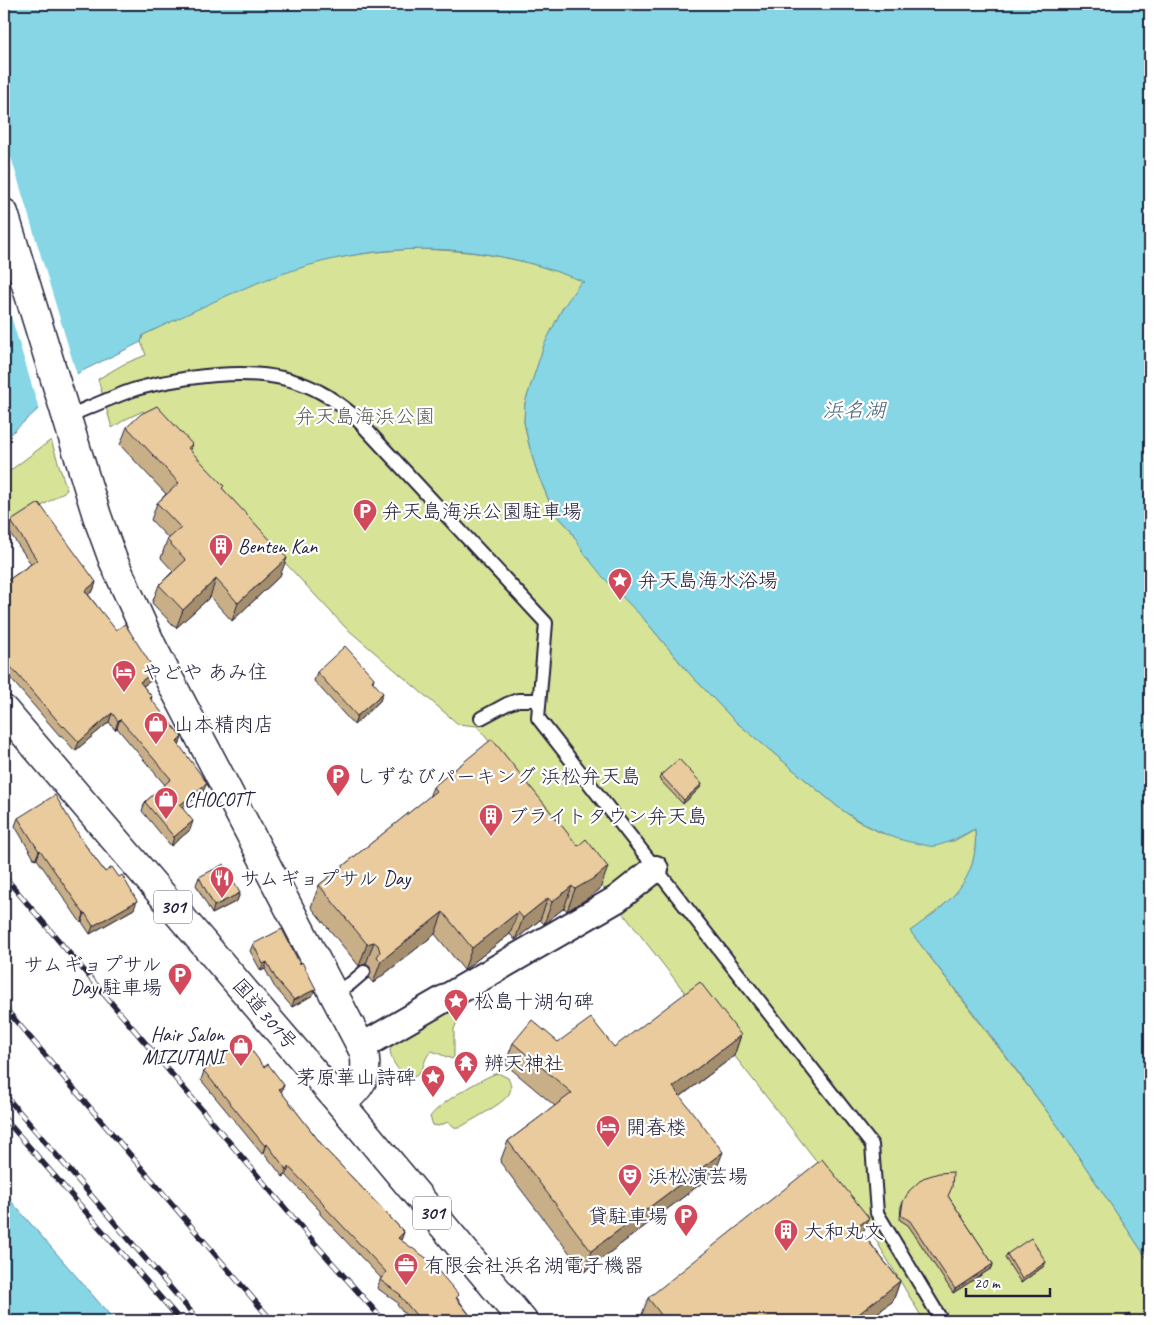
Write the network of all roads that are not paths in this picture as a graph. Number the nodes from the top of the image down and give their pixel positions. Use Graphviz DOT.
graph roads {
  1 [pos="4,213"];
  2 [pos="62,404"];
  3 [pos="539,700"];
  4 [pos="4,710"];
  5 [pos="481,718"];
  6 [pos="655,869"];
  7 [pos="364,972"];
  8 [pos="333,992"];
  9 [pos="361,1047"];
  10 [pos="341,1104"];
  11 [pos="523,1321"];
  12 [pos="942,1321"];
  1 -- 2 [label="main road"];
  2 -- 3 [label="lane"];
  2 -- 8 [label="main road"];
  3 -- 5 [label="lane"];
  3 -- 6 [label="lane"];
  4 -- 10 [label="main road, 国道301号 / 301"];
  6 -- 9 [label="street"];
  6 -- 12 [label="lane"];
  7 -- 8 [label="lane"];
  8 -- 9 [label="main road"];
  9 -- 10 [label="main road"];
  10 -- 11 [label="main road, 国道301号 / 301"];
}
